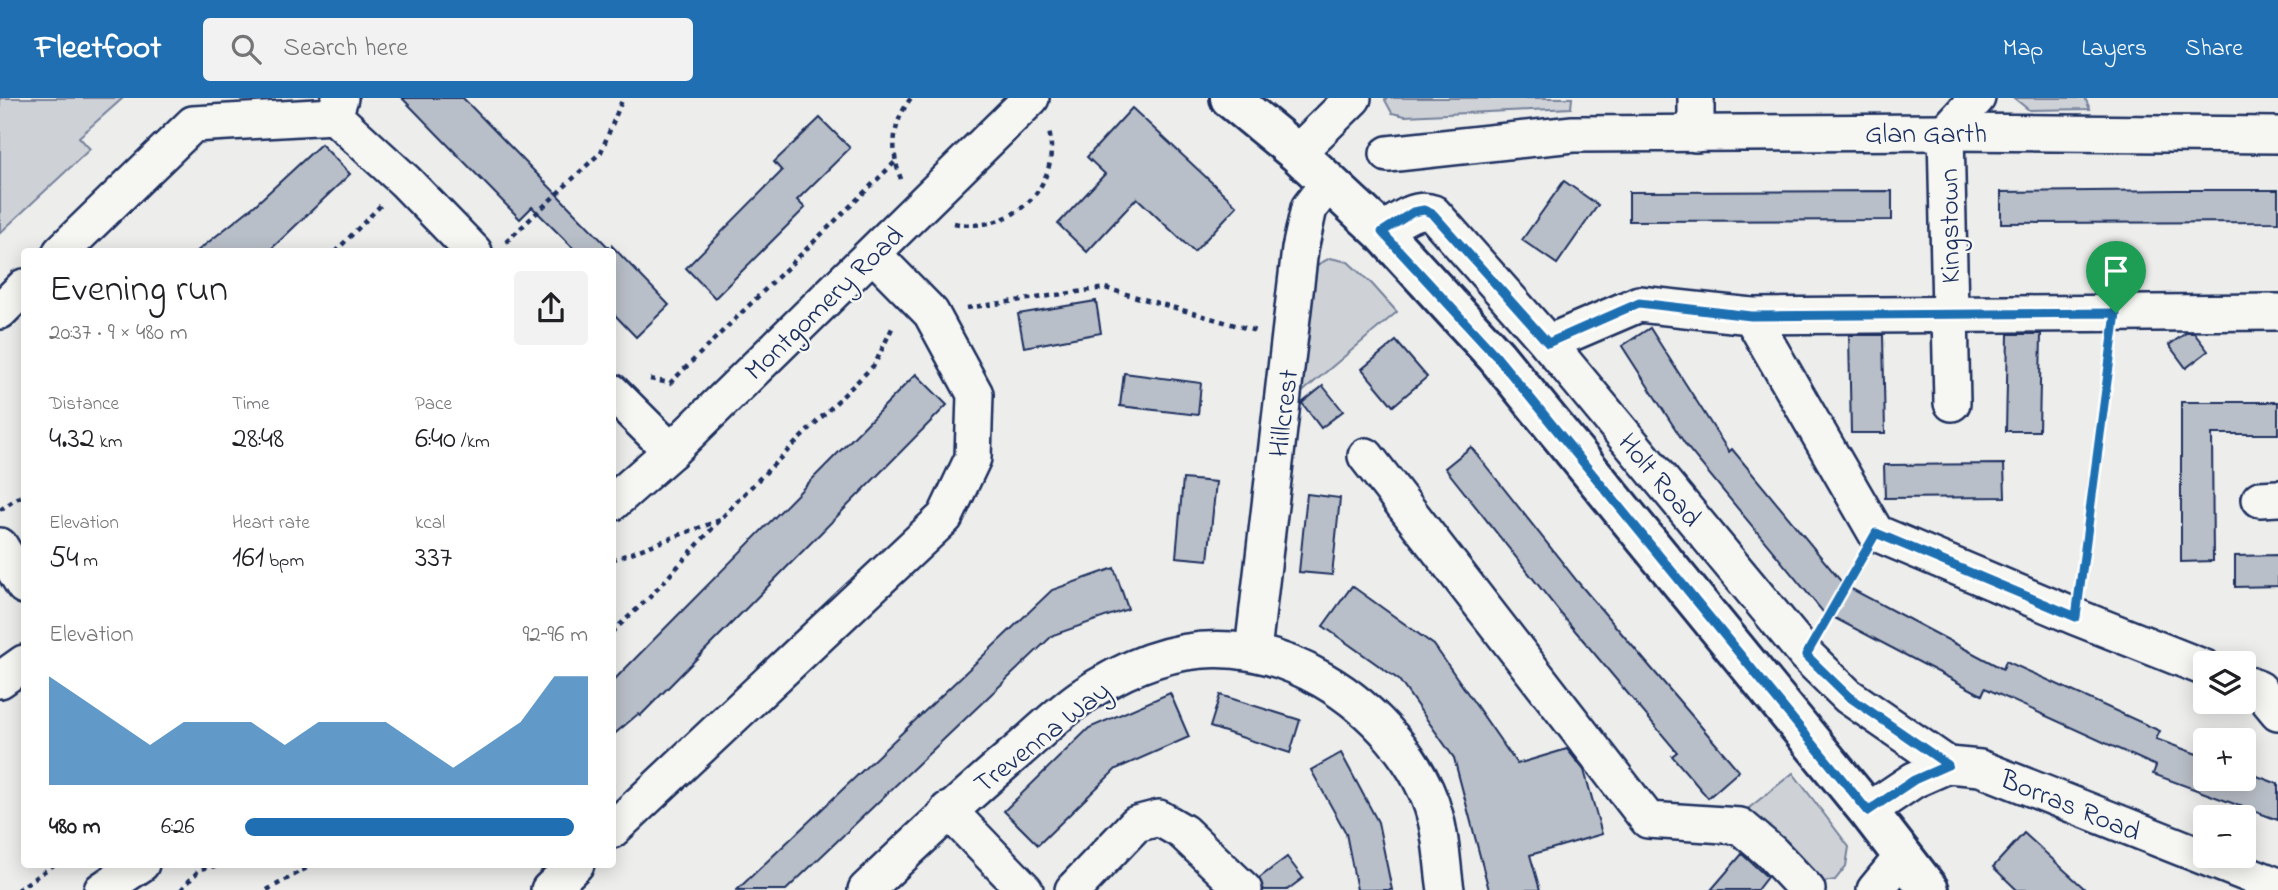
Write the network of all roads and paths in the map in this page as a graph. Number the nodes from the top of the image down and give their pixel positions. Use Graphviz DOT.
graph roads {
  1 [pos="624,98"];
  2 [pos="911,98"];
  3 [pos="1031,98"];
  4 [pos="1230,98"];
  5 [pos="1353,98"];
  6 [pos="1696,98"];
  7 [pos="1977,98"];
  8 [pos="337,107"];
  9 [pos="1049,130"];
  10 [pos="1946,132"];
  11 [pos="1696,134"];
  12 [pos="2278,135"];
  13 [pos="1297,153"];
  14 [pos="1388,154"];
  15 [pos="405,181"];
  16 [pos="1329,182"];
  17 [pos="969,226"];
  18 [pos="1382,232"];
  19 [pos="65,248"];
  20 [pos="339,248"];
  21 [pos="487,248"];
  22 [pos="489,248"];
  23 [pos="873,254"];
  24 [pos="21,290"];
  25 [pos="920,301"];
  26 [pos="0,311"];
  27 [pos="2278,312"];
  28 [pos="2116,313"];
  29 [pos="1950,315"];
  30 [pos="1751,316"];
  31 [pos="1290,340"];
  32 [pos="1548,343"];
  33 [pos="616,390"];
  34 [pos="616,396"];
  35 [pos="1952,403"];
  36 [pos="671,451"];
  37 [pos="1366,456"];
  38 [pos="21,496"];
  39 [pos="616,499"];
  40 [pos="0,510"];
  41 [pos="720,520"];
  42 [pos="1876,533"];
  43 [pos="0,547"];
  44 [pos="616,559"];
  45 [pos="21,581"];
  46 [pos="2076,617"];
  47 [pos="616,628"];
  48 [pos="1253,651"];
  49 [pos="1806,655"];
  50 [pos="2193,663"];
  51 [pos="21,665"];
  52 [pos="0,680"];
  53 [pos="2256,688"];
  54 [pos="2278,712"];
  55 [pos="1948,765"];
  56 [pos="948,810"];
  57 [pos="1868,811"];
  58 [pos="616,826"];
  59 [pos="1903,856"];
  60 [pos="49,868"];
  61 [pos="135,868"];
  62 [pos="198,868"];
  63 [pos="307,868"];
  64 [pos="572,868"];
  65 [pos="2261,885"];
  66 [pos="17,890"];
  67 [pos="102,890"];
  68 [pos="181,890"];
  69 [pos="267,890"];
  70 [pos="549,890"];
  71 [pos="866,890"];
  72 [pos="1025,890"];
  73 [pos="1073,890"];
  74 [pos="1244,890"];
  75 [pos="1446,890"];
  76 [pos="1807,890"];
  77 [pos="1875,890"];
  78 [pos="1929,890"];
  1 -- 22 [label="path"];
  2 -- 33 [label="path"];
  3 -- 23 [label="street, Montgomery Road"];
  4 -- 13 [label="main road, Holt Road"];
  5 -- 13 [label="street"];
  6 -- 11 [label="street"];
  7 -- 10 [label="street"];
  8 -- 15 [label="street"];
  8 -- 19 [label="street"];
  9 -- 17 [label="path"];
  10 -- 11 [label="street, Glan Garth"];
  10 -- 12 [label="street, Glan Garth"];
  10 -- 29 [label="street, Kingstown"];
  11 -- 14 [label="street, Glan Garth"];
  13 -- 16 [label="main road, Holt Road"];
  15 -- 20 [label="path"];
  15 -- 21 [label="street"];
  16 -- 18 [label="main road, Holt Road"];
  16 -- 31 [label="street, Hillcrest"];
  18 -- 32 [label="street, Holt Road"];
  18 -- 57 [label="main road, Holt Road"];
  23 -- 25 [label="street"];
  23 -- 36 [label="street, Montgomery Road"];
  24 -- 26 [label="street"];
  25 -- 31 [label="path"];
  25 -- 41 [label="path"];
  25 -- 58 [label="street"];
  27 -- 28 [label="street"];
  28 -- 29 [label="street"];
  28 -- 46 [label="path"];
  29 -- 30 [label="street"];
  29 -- 35 [label="street, Kingstown"];
  30 -- 32 [label="street"];
  30 -- 42 [label="street"];
  31 -- 48 [label="street, Hillcrest"];
  32 -- 49 [label="street, Holt Road"];
  34 -- 36 [label="street"];
  36 -- 39 [label="street, Montgomery Road"];
  37 -- 76 [label="street"];
  38 -- 40 [label="path"];
  41 -- 44 [label="path"];
  41 -- 47 [label="path"];
  42 -- 46 [label="street"];
  42 -- 49 [label="path"];
  43 -- 45 [label="street"];
  46 -- 50 [label="street"];
  48 -- 56 [label="street, Trevenna Way"];
  48 -- 75 [label="street, Trevenna Way"];
  49 -- 55 [label="street, Holt Road"];
  51 -- 52 [label="street"];
  53 -- 54 [label="street"];
  55 -- 57 [label="street"];
  55 -- 65 [label="street, Borras Road"];
  56 -- 71 [label="street, Trevenna Way"];
  56 -- 72 [label="street"];
  57 -- 59 [label="main road, Holt Road"];
  59 -- 77 [label="street"];
  59 -- 78 [label="main road, Holt Road"];
  60 -- 66 [label="path"];
  61 -- 67 [label="street"];
  62 -- 68 [label="path"];
  63 -- 69 [label="path"];
  64 -- 70 [label="street"];
  73 -- 74 [label="street"];
}
